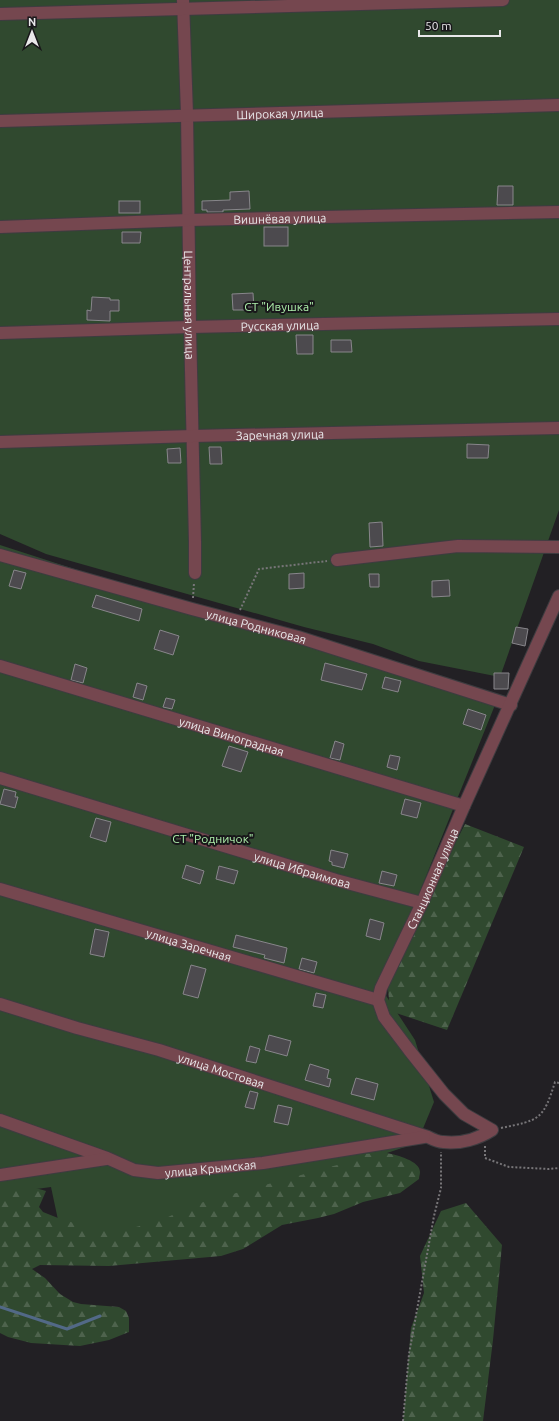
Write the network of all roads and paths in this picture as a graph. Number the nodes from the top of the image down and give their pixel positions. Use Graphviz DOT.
graph roads {
  1 [pos="503,0"];
  2 [pos="183,5"];
  3 [pos="0,14"];
  4 [pos="559,105"];
  5 [pos="187,114"];
  6 [pos="0,121"];
  7 [pos="559,212"];
  8 [pos="189,220"];
  9 [pos="0,227"];
  10 [pos="559,319"];
  11 [pos="190,327"];
  12 [pos="0,334"];
  13 [pos="559,428"];
  14 [pos="193,436"];
  15 [pos="0,442"];
  16 [pos="559,548"];
  17 [pos="0,555"];
  18 [pos="337,560"];
  19 [pos="195,573"];
  20 [pos="559,596"];
  21 [pos="192,609"];
  22 [pos="236,621"];
  23 [pos="0,666"];
  24 [pos="511,705"];
  25 [pos="0,778"];
  26 [pos="464,806"];
  27 [pos="0,889"];
  28 [pos="422,903"];
  29 [pos="378,1000"];
  30 [pos="0,1004"];
  31 [pos="559,1083"];
  32 [pos="0,1120"];
  33 [pos="492,1130"];
  34 [pos="428,1136"];
  35 [pos="442,1142"];
  36 [pos="107,1158"];
  37 [pos="559,1168"];
  38 [pos="0,1175"];
  39 [pos="403,1421"];
  1 -- 2 [label="street"];
  2 -- 3 [label="street"];
  2 -- 5 [label="street, Центральная улица"];
  4 -- 5 [label="street, Широкая улица"];
  5 -- 6 [label="street, Широкая улица"];
  5 -- 8 [label="street, Центральная улица"];
  7 -- 8 [label="street, Вишнёвая улица"];
  8 -- 9 [label="street, Вишнёвая улица"];
  8 -- 11 [label="street, Центральная улица"];
  10 -- 11 [label="street, Русская улица"];
  11 -- 12 [label="street, Русская улица"];
  11 -- 14 [label="street, Центральная улица"];
  13 -- 14 [label="street, Заречная улица"];
  14 -- 15 [label="street, Заречная улица"];
  14 -- 19 [label="street, Центральная улица"];
  16 -- 18 [label="street"];
  17 -- 21 [label="street, улица Родниковая"];
  18 -- 22 [label="path"];
  19 -- 21 [label="path"];
  20 -- 24 [label="street, Станционная улица"];
  21 -- 22 [label="street, улица Родниковая"];
  22 -- 24 [label="street, улица Родниковая"];
  23 -- 26 [label="street, улица Виноградная"];
  24 -- 26 [label="street, Станционная улица"];
  25 -- 28 [label="street, улица Ибраимова"];
  26 -- 28 [label="street, Станционная улица"];
  27 -- 29 [label="street, улица Заречная"];
  28 -- 29 [label="street, Станционная улица"];
  29 -- 33 [label="street"];
  30 -- 34 [label="street, улица Мостовая"];
  31 -- 33 [label="path"];
  32 -- 36 [label="street, улица Крымская"];
  33 -- 35 [label="street"];
  33 -- 37 [label="path"];
  34 -- 35 [label="street, улица Мостовая"];
  34 -- 36 [label="street, улица Крымская"];
  35 -- 39 [label="path"];
  36 -- 38 [label="street"];
}
